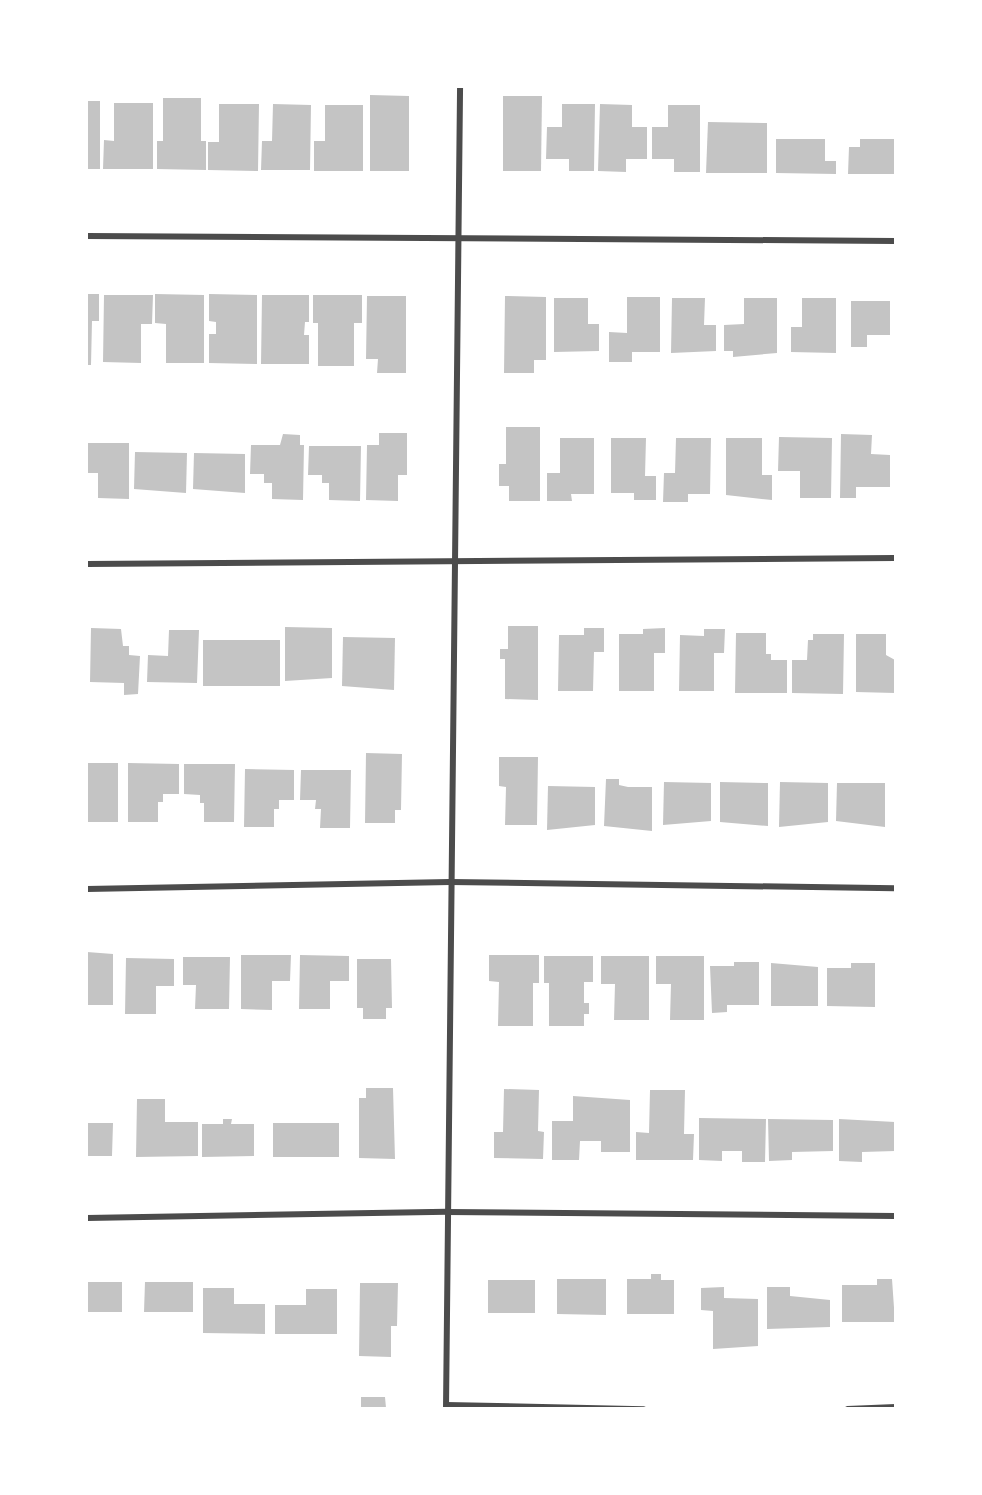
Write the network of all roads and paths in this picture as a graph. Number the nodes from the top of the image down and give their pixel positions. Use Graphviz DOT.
graph roads {
  1 [pos="460,87"];
  2 [pos="87,236"];
  3 [pos="460,238"];
  4 [pos="895,241"];
  5 [pos="895,558"];
  6 [pos="454,560"];
  7 [pos="87,564"];
  8 [pos="450,882"];
  9 [pos="895,888"];
  10 [pos="87,889"];
  11 [pos="447,1212"];
  12 [pos="895,1216"];
  13 [pos="87,1218"];
  14 [pos="446,1406"];
  15 [pos="895,1406"];
  16 [pos="644,1408"];
  17 [pos="847,1408"];
  1 -- 3 [label="street"];
  2 -- 3 [label="street"];
  3 -- 4 [label="street"];
  3 -- 6 [label="street"];
  5 -- 6 [label="street"];
  6 -- 7 [label="street"];
  6 -- 8 [label="street"];
  8 -- 9 [label="street"];
  8 -- 10 [label="street"];
  8 -- 11 [label="street"];
  11 -- 12 [label="street"];
  11 -- 13 [label="street"];
  11 -- 14 [label="street"];
  14 -- 16 [label="lane"];
  15 -- 17 [label="lane"];
}
